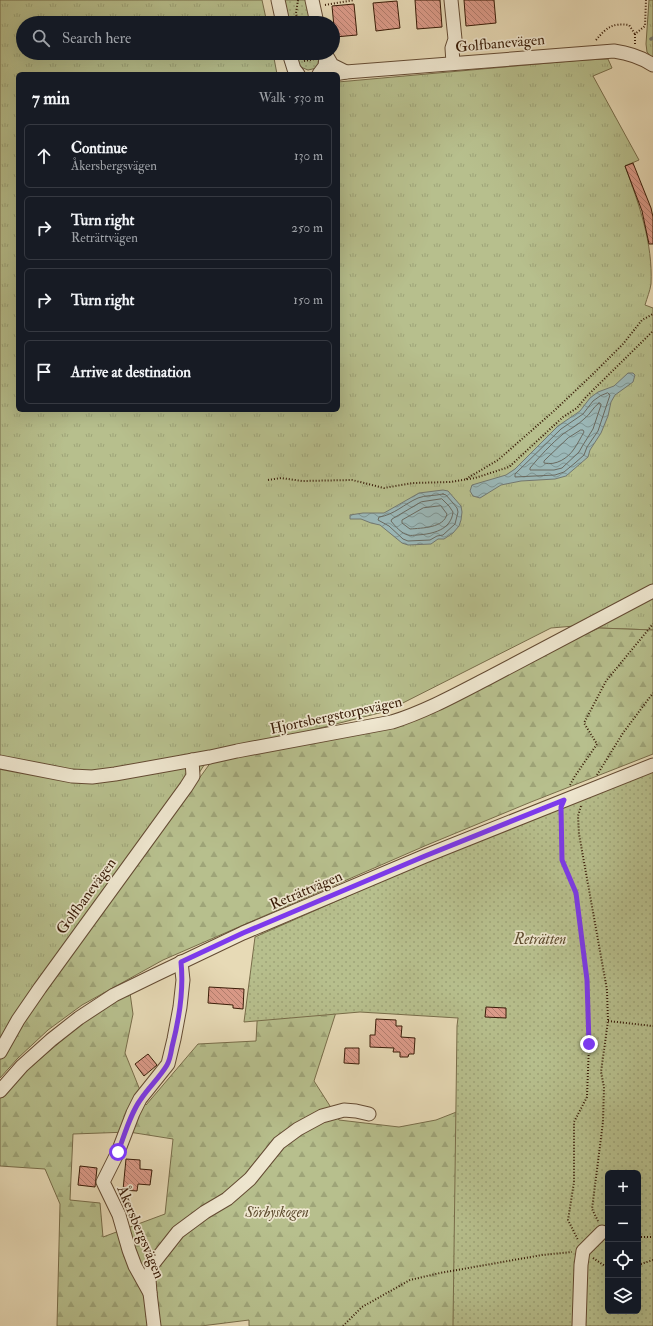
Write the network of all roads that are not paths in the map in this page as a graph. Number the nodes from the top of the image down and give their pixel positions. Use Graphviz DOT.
graph roads {
  1 [pos="278,0"];
  2 [pos="451,0"];
  3 [pos="318,2"];
  4 [pos="281,16"];
  5 [pos="317,16"];
  6 [pos="291,60"];
  7 [pos="326,60"];
  8 [pos="329,60"];
  9 [pos="453,63"];
  10 [pos="653,65"];
  11 [pos="296,72"];
  12 [pos="320,72"];
  13 [pos="339,72"];
  14 [pos="340,73"];
  15 [pos="653,591"];
  16 [pos="192,760"];
  17 [pos="0,762"];
  18 [pos="653,765"];
  19 [pos="181,962"];
  20 [pos="0,1052"];
  21 [pos="0,1091"];
  22 [pos="369,1114"];
  23 [pos="602,1232"];
  24 [pos="150,1293"];
  25 [pos="154,1326"];
  26 [pos="579,1326"];
  1 -- 4 [label="street"];
  2 -- 9 [label="street"];
  3 -- 5 [label="street"];
  6 -- 11 [label="street"];
  7 -- 12 [label="street"];
  8 -- 13 [label="street"];
  9 -- 10 [label="street, Golfbanevägen"];
  9 -- 14 [label="street, Golfbanevägen"];
  15 -- 16 [label="street, Hjortsbergstorpsvägen"];
  16 -- 17 [label="street, Hjortsbergstorpsvägen"];
  16 -- 20 [label="street, Golfbanevägen"];
  18 -- 19 [label="street, Reträttvägen"];
  19 -- 21 [label="street, Reträttvägen"];
  19 -- 24 [label="street, Åkersbergsvägen"];
  22 -- 24 [label="street, Åkersbergsvägen"];
  23 -- 26 [label="street"];
  24 -- 25 [label="street, Åkersbergsvägen"];
}
